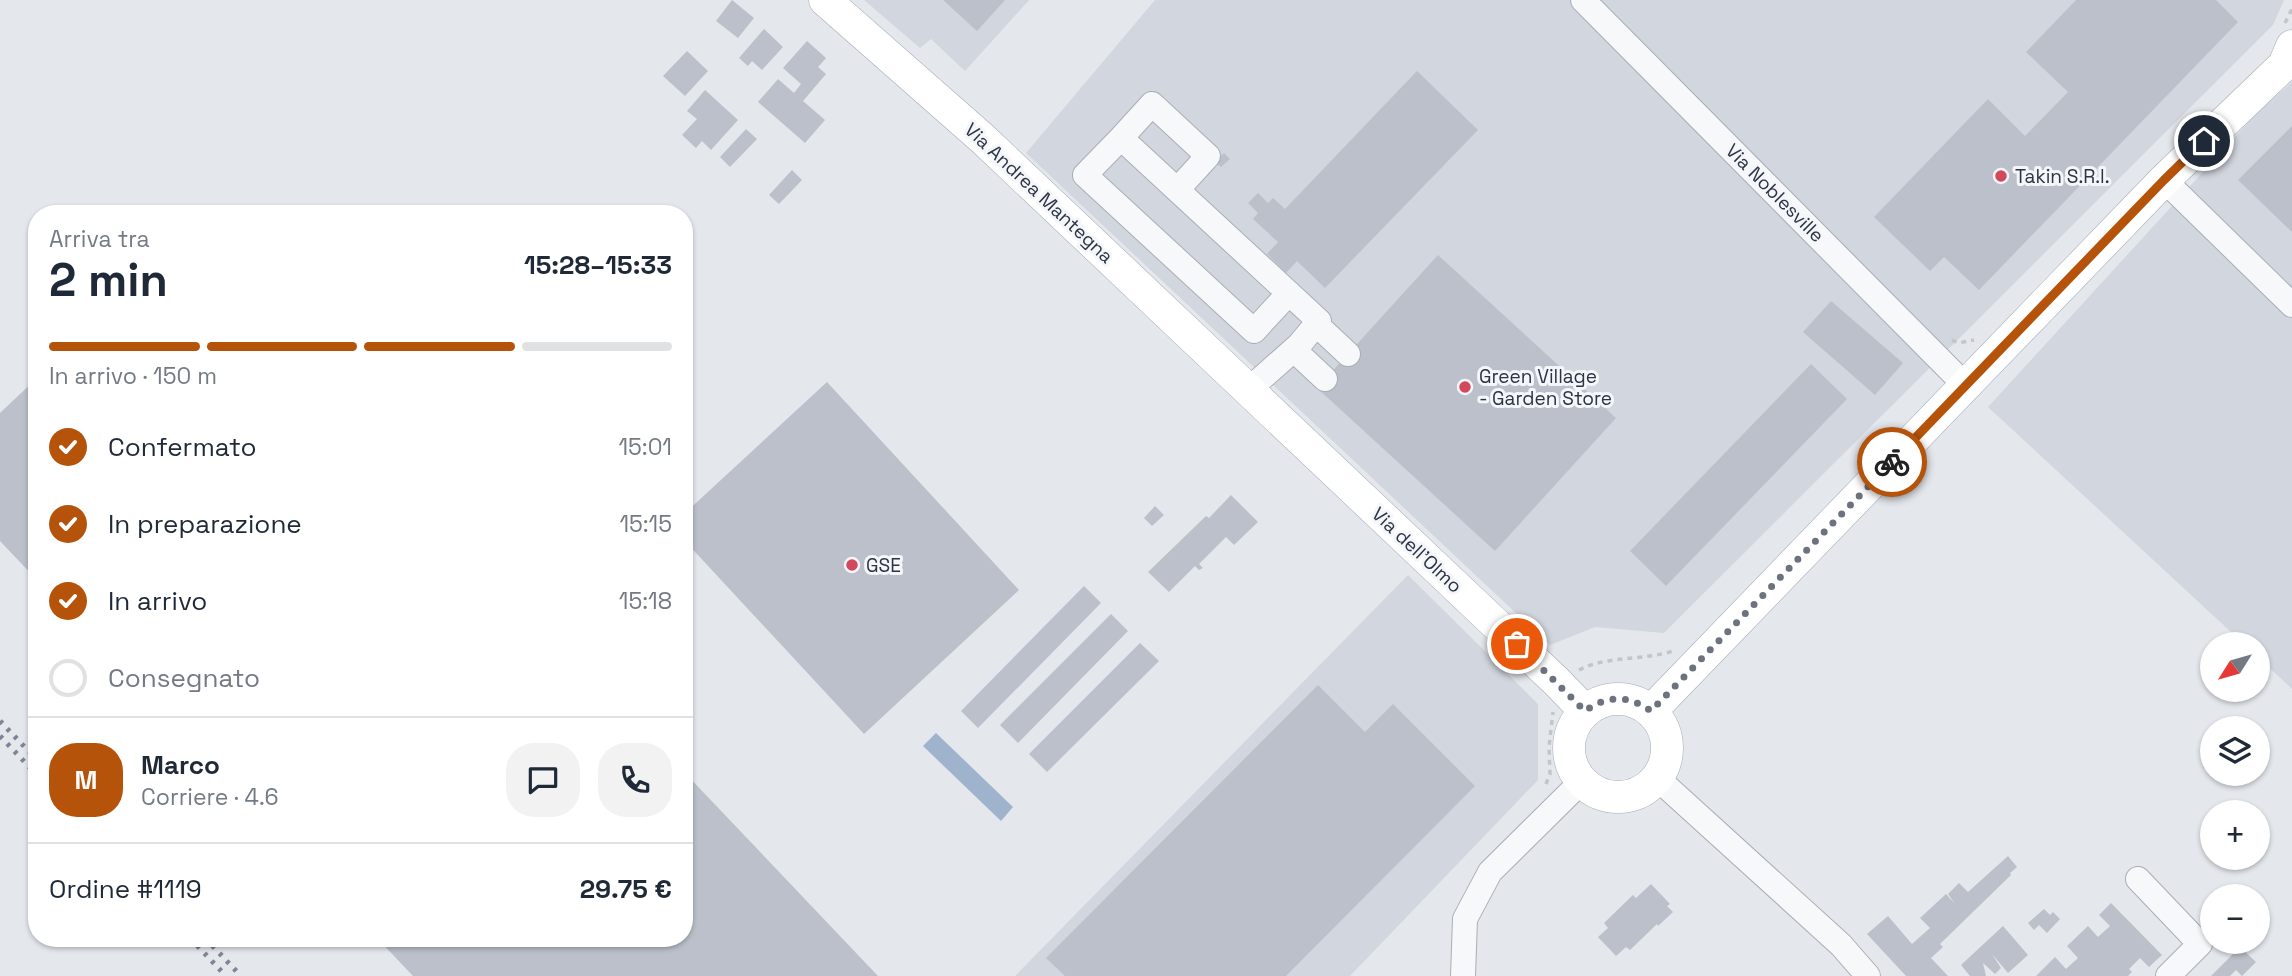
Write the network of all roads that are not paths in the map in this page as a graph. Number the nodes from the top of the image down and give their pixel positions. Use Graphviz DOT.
graph roads {
  1 [pos="825,0"];
  2 [pos="1583,0"];
  3 [pos="2290,57"];
  4 [pos="1121,138"];
  5 [pos="2164,180"];
  6 [pos="1177,190"];
  7 [pos="1289,293"];
  8 [pos="2292,305"];
  9 [pos="1317,325"];
  10 [pos="1254,331"];
  11 [pos="1289,354"];
  12 [pos="1348,354"];
  13 [pos="1325,379"];
  14 [pos="1966,386"];
  15 [pos="1247,391"];
  16 [pos="1585,711"];
  17 [pos="1651,711"];
  18 [pos="1657,778"];
  19 [pos="1583,781"];
  20 [pos="2138,879"];
  21 [pos="1841,945"];
  22 [pos="1463,976"];
  23 [pos="1849,976"];
  24 [pos="1867,976"];
  25 [pos="2168,976"];
  1 -- 15 [label="main road, Via Andrea Mantegna"];
  2 -- 14 [label="street, Via Noblesville"];
  3 -- 5 [label="main road"];
  4 -- 6 [label="street"];
  4 -- 6 [label="street"];
  4 -- 10 [label="street"];
  5 -- 8 [label="street"];
  5 -- 14 [label="main road"];
  6 -- 7 [label="street"];
  7 -- 9 [label="street"];
  7 -- 10 [label="street"];
  9 -- 11 [label="street"];
  9 -- 12 [label="street"];
  10 -- 11 [label="street"];
  11 -- 13 [label="street"];
  11 -- 15 [label="street"];
  14 -- 17 [label="main road"];
  15 -- 16 [label="main road, Via dell'Olmo"];
  16 -- 17 [label="main road"];
  16 -- 19 [label="main road"];
  17 -- 18 [label="main road"];
  18 -- 19 [label="main road"];
  18 -- 21 [label="street"];
  19 -- 22 [label="street"];
  20 -- 25 [label="street"];
  21 -- 23 [label="street"];
  21 -- 24 [label="street"];
}
